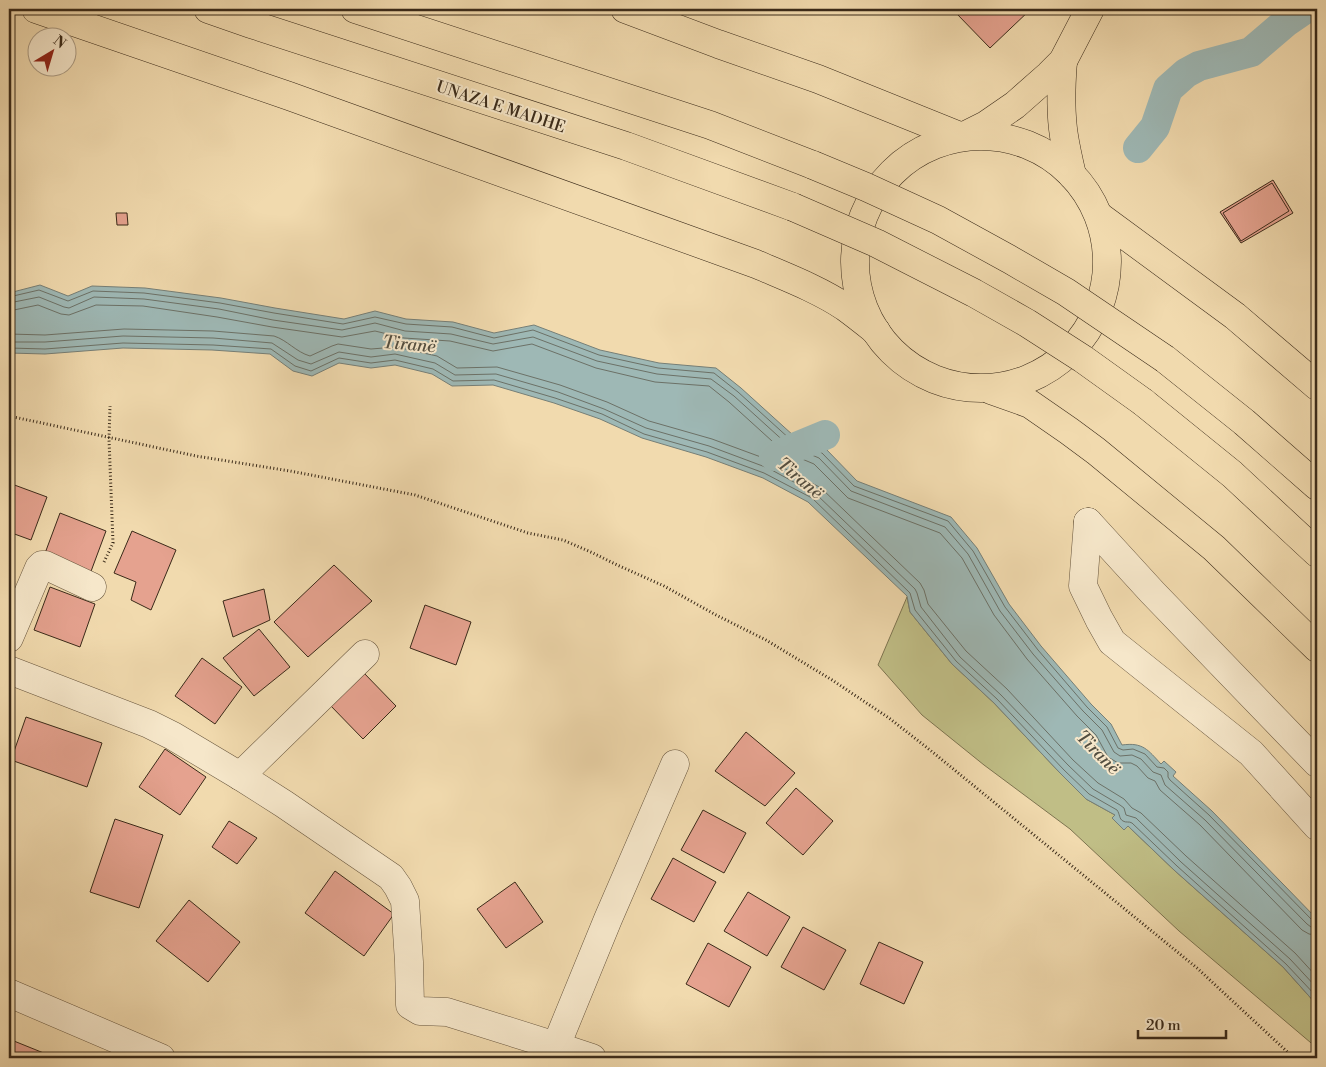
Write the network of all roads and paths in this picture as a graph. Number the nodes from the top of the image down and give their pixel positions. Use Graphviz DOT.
graph roads {
  1 [pos="36,9"];
  2 [pos="208,9"];
  3 [pos="355,9"];
  4 [pos="625,9"];
  5 [pos="1090,9"];
  6 [pos="1064,61"];
  7 [pos="962,137"];
  8 [pos="1072,175"];
  9 [pos="1099,216"];
  10 [pos="876,331"];
  11 [pos="1317,386"];
  12 [pos="991,390"];
  13 [pos="110,406"];
  14 [pos="9,416"];
  15 [pos="109,438"];
  16 [pos="1317,486"];
  17 [pos="1317,553"];
  18 [pos="92,587"];
  19 [pos="9,638"];
  20 [pos="1317,648"];
  21 [pos="365,654"];
  22 [pos="9,670"];
  23 [pos="1317,763"];
  24 [pos="675,764"];
  25 [pos="240,776"];
  26 [pos="1317,826"];
  27 [pos="9,993"];
  28 [pos="556,1046"];
  29 [pos="161,1058"];
  30 [pos="592,1058"];
  31 [pos="1294,1058"];
  1 -- 10 [label="main road"];
  2 -- 17 [label="main road, UNAZA E MADHE, bridge"];
  3 -- 16 [label="main road, bridge"];
  4 -- 7 [label="main road"];
  5 -- 6 [label="main road"];
  6 -- 7 [label="main road"];
  6 -- 8 [label="main road"];
  7 -- 8 [label="main road"];
  7 -- 10 [label="main road"];
  8 -- 9 [label="main road"];
  9 -- 11 [label="main road"];
  9 -- 12 [label="main road"];
  10 -- 12 [label="main road"];
  12 -- 20 [label="main road"];
  13 -- 15 [label="path"];
  14 -- 15 [label="path"];
  15 -- 18 [label="path"];
  15 -- 31 [label="path"];
  18 -- 19 [label="street"];
  21 -- 25 [label="street"];
  22 -- 25 [label="street"];
  23 -- 26 [label="street"];
  24 -- 28 [label="street"];
  25 -- 28 [label="street"];
  27 -- 29 [label="street"];
  28 -- 30 [label="street"];
}
